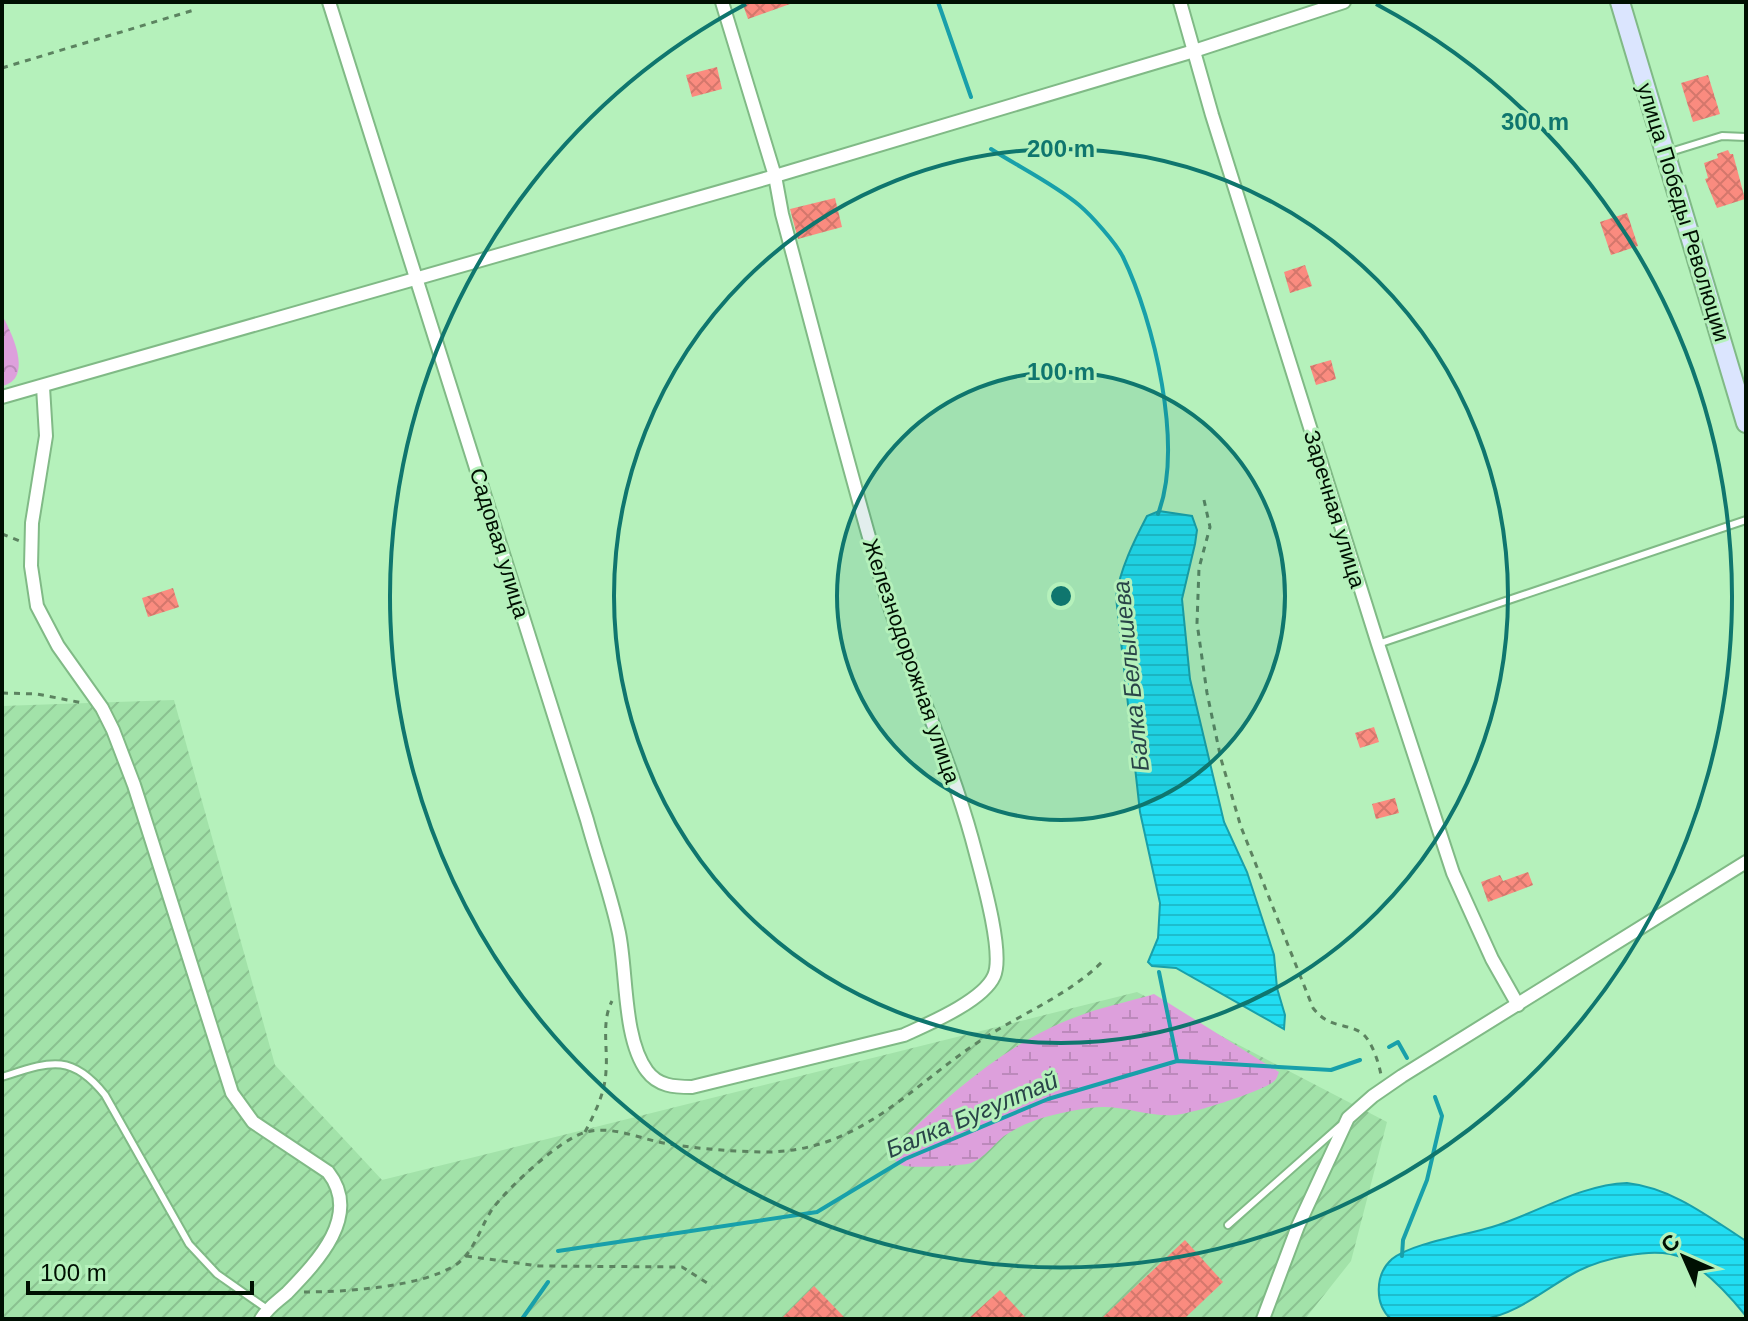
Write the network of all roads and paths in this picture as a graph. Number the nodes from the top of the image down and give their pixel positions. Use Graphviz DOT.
graph roads {
  1 [pos="329,2"];
  2 [pos="722,2"];
  3 [pos="1180,2"];
  4 [pos="1344,2"];
  5 [pos="1620,2"];
  6 [pos="194,10"];
  7 [pos="1194,51"];
  8 [pos="2,68"];
  9 [pos="1746,137"];
  10 [pos="1667,153"];
  11 [pos="775,176"];
  12 [pos="416,280"];
  13 [pos="43,387"];
  14 [pos="2,397"];
  15 [pos="1746,423"];
  16 [pos="1204,500"];
  17 [pos="1746,520"];
  18 [pos="1378,644"];
  19 [pos="2,693"];
  20 [pos="102,708"];
  21 [pos="1746,862"];
  22 [pos="1103,961"];
  23 [pos="623,985"];
  24 [pos="1518,1005"];
  25 [pos="2,1077"];
  26 [pos="661,1083"];
  27 [pos="1383,1089"];
  28 [pos="1348,1118"];
  29 [pos="585,1132"];
  30 [pos="1228,1225"];
  31 [pos="466,1256"];
  32 [pos="712,1286"];
  33 [pos="287,1292"];
  34 [pos="264,1314"];
  35 [pos="1263,1319"];
  1 -- 12 [label="street, Садовая улица"];
  2 -- 11 [label="street, Железнодорожная улица"];
  3 -- 7 [label="street, Заречная улица"];
  4 -- 7 [label="street"];
  5 -- 10 [label="street, улица Победы Революции"];
  6 -- 8 [label="path"];
  7 -- 11 [label="street"];
  7 -- 18 [label="street, Заречная улица"];
  9 -- 10 [label="lane"];
  10 -- 15 [label="street, улица Победы Революции"];
  11 -- 12 [label="street"];
  11 -- 26 [label="street, Железнодорожная улица"];
  12 -- 13 [label="street"];
  12 -- 23 [label="street, Садовая улица"];
  13 -- 14 [label="street"];
  13 -- 20 [label="street"];
  16 -- 27 [label="path"];
  17 -- 18 [label="lane"];
  18 -- 24 [label="street, Заречная улица"];
  19 -- 20 [label="path"];
  20 -- 33 [label="street"];
  21 -- 24 [label="street"];
  22 -- 29 [label="path"];
  23 -- 26 [label="street, Садовая улица"];
  23 -- 29 [label="path"];
  24 -- 27 [label="street"];
  25 -- 34 [label="lane"];
  27 -- 28 [label="street"];
  28 -- 30 [label="lane"];
  28 -- 35 [label="street"];
  29 -- 31 [label="path"];
  31 -- 32 [label="path"];
  31 -- 33 [label="path"];
  33 -- 34 [label="street"];
}
